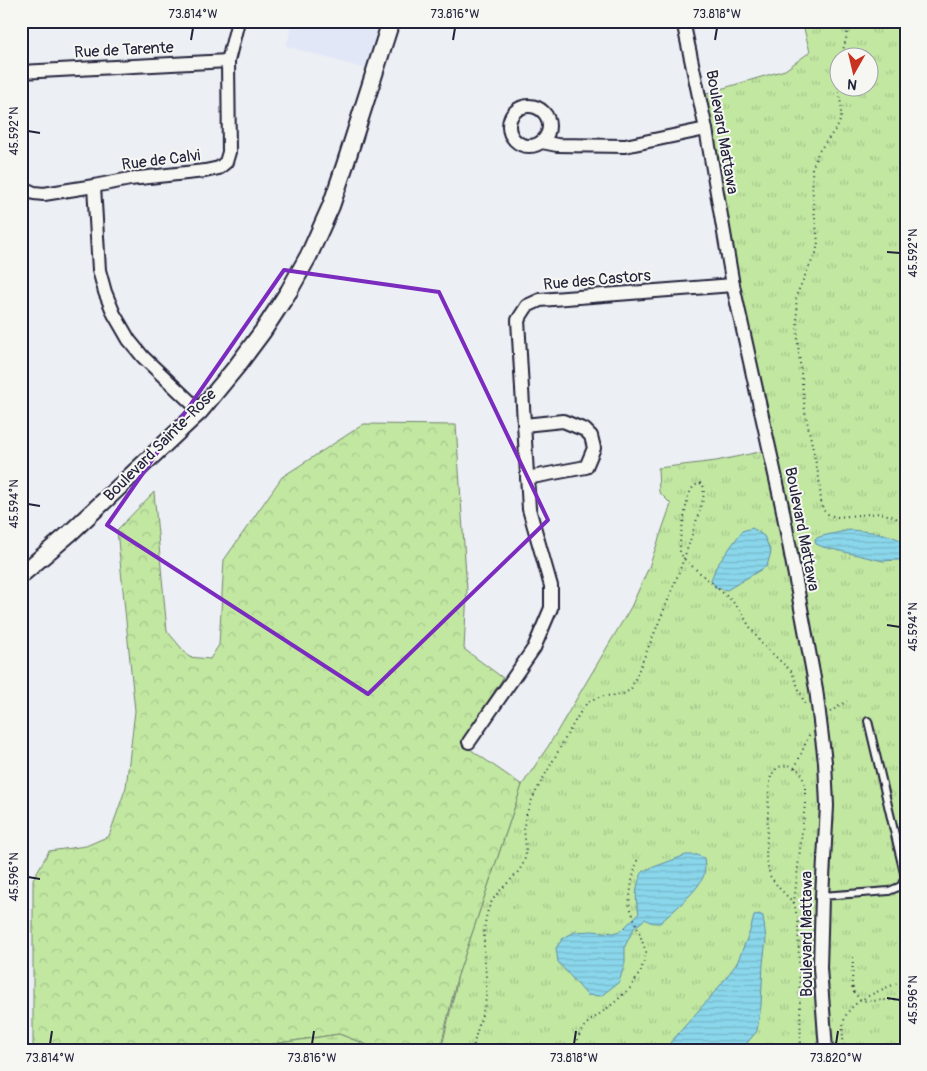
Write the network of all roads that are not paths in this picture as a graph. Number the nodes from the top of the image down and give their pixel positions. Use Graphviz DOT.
graph roads {
  1 [pos="238,21"];
  2 [pos="391,21"];
  3 [pos="683,21"];
  4 [pos="228,60"];
  5 [pos="21,72"];
  6 [pos="706,129"];
  7 [pos="542,142"];
  8 [pos="21,183"];
  9 [pos="94,186"];
  10 [pos="732,285"];
  11 [pos="200,411"];
  12 [pos="524,425"];
  13 [pos="527,478"];
  14 [pos="21,575"];
  15 [pos="868,721"];
  16 [pos="469,742"];
  17 [pos="822,896"];
  18 [pos="826,1050"];
  1 -- 4 [label="street, Rue de Calvi"];
  2 -- 11 [label="street, Boulevard Sainte-Rose"];
  3 -- 6 [label="street, Boulevard Mattawa"];
  4 -- 5 [label="street, Rue de Tarente"];
  4 -- 9 [label="street, Rue de Calvi"];
  6 -- 7 [label="street"];
  6 -- 10 [label="street, Boulevard Mattawa"];
  8 -- 9 [label="street, Rue de Calvi"];
  9 -- 11 [label="street"];
  10 -- 12 [label="street, Rue des Castors"];
  10 -- 17 [label="street, Boulevard Mattawa"];
  11 -- 14 [label="street, Boulevard Sainte-Rose"];
  12 -- 13 [label="street, Rue des Castors"];
  12 -- 13 [label="street"];
  13 -- 16 [label="street, Rue des Castors"];
  15 -- 17 [label="lane"];
  17 -- 18 [label="street, Boulevard Mattawa"];
}
